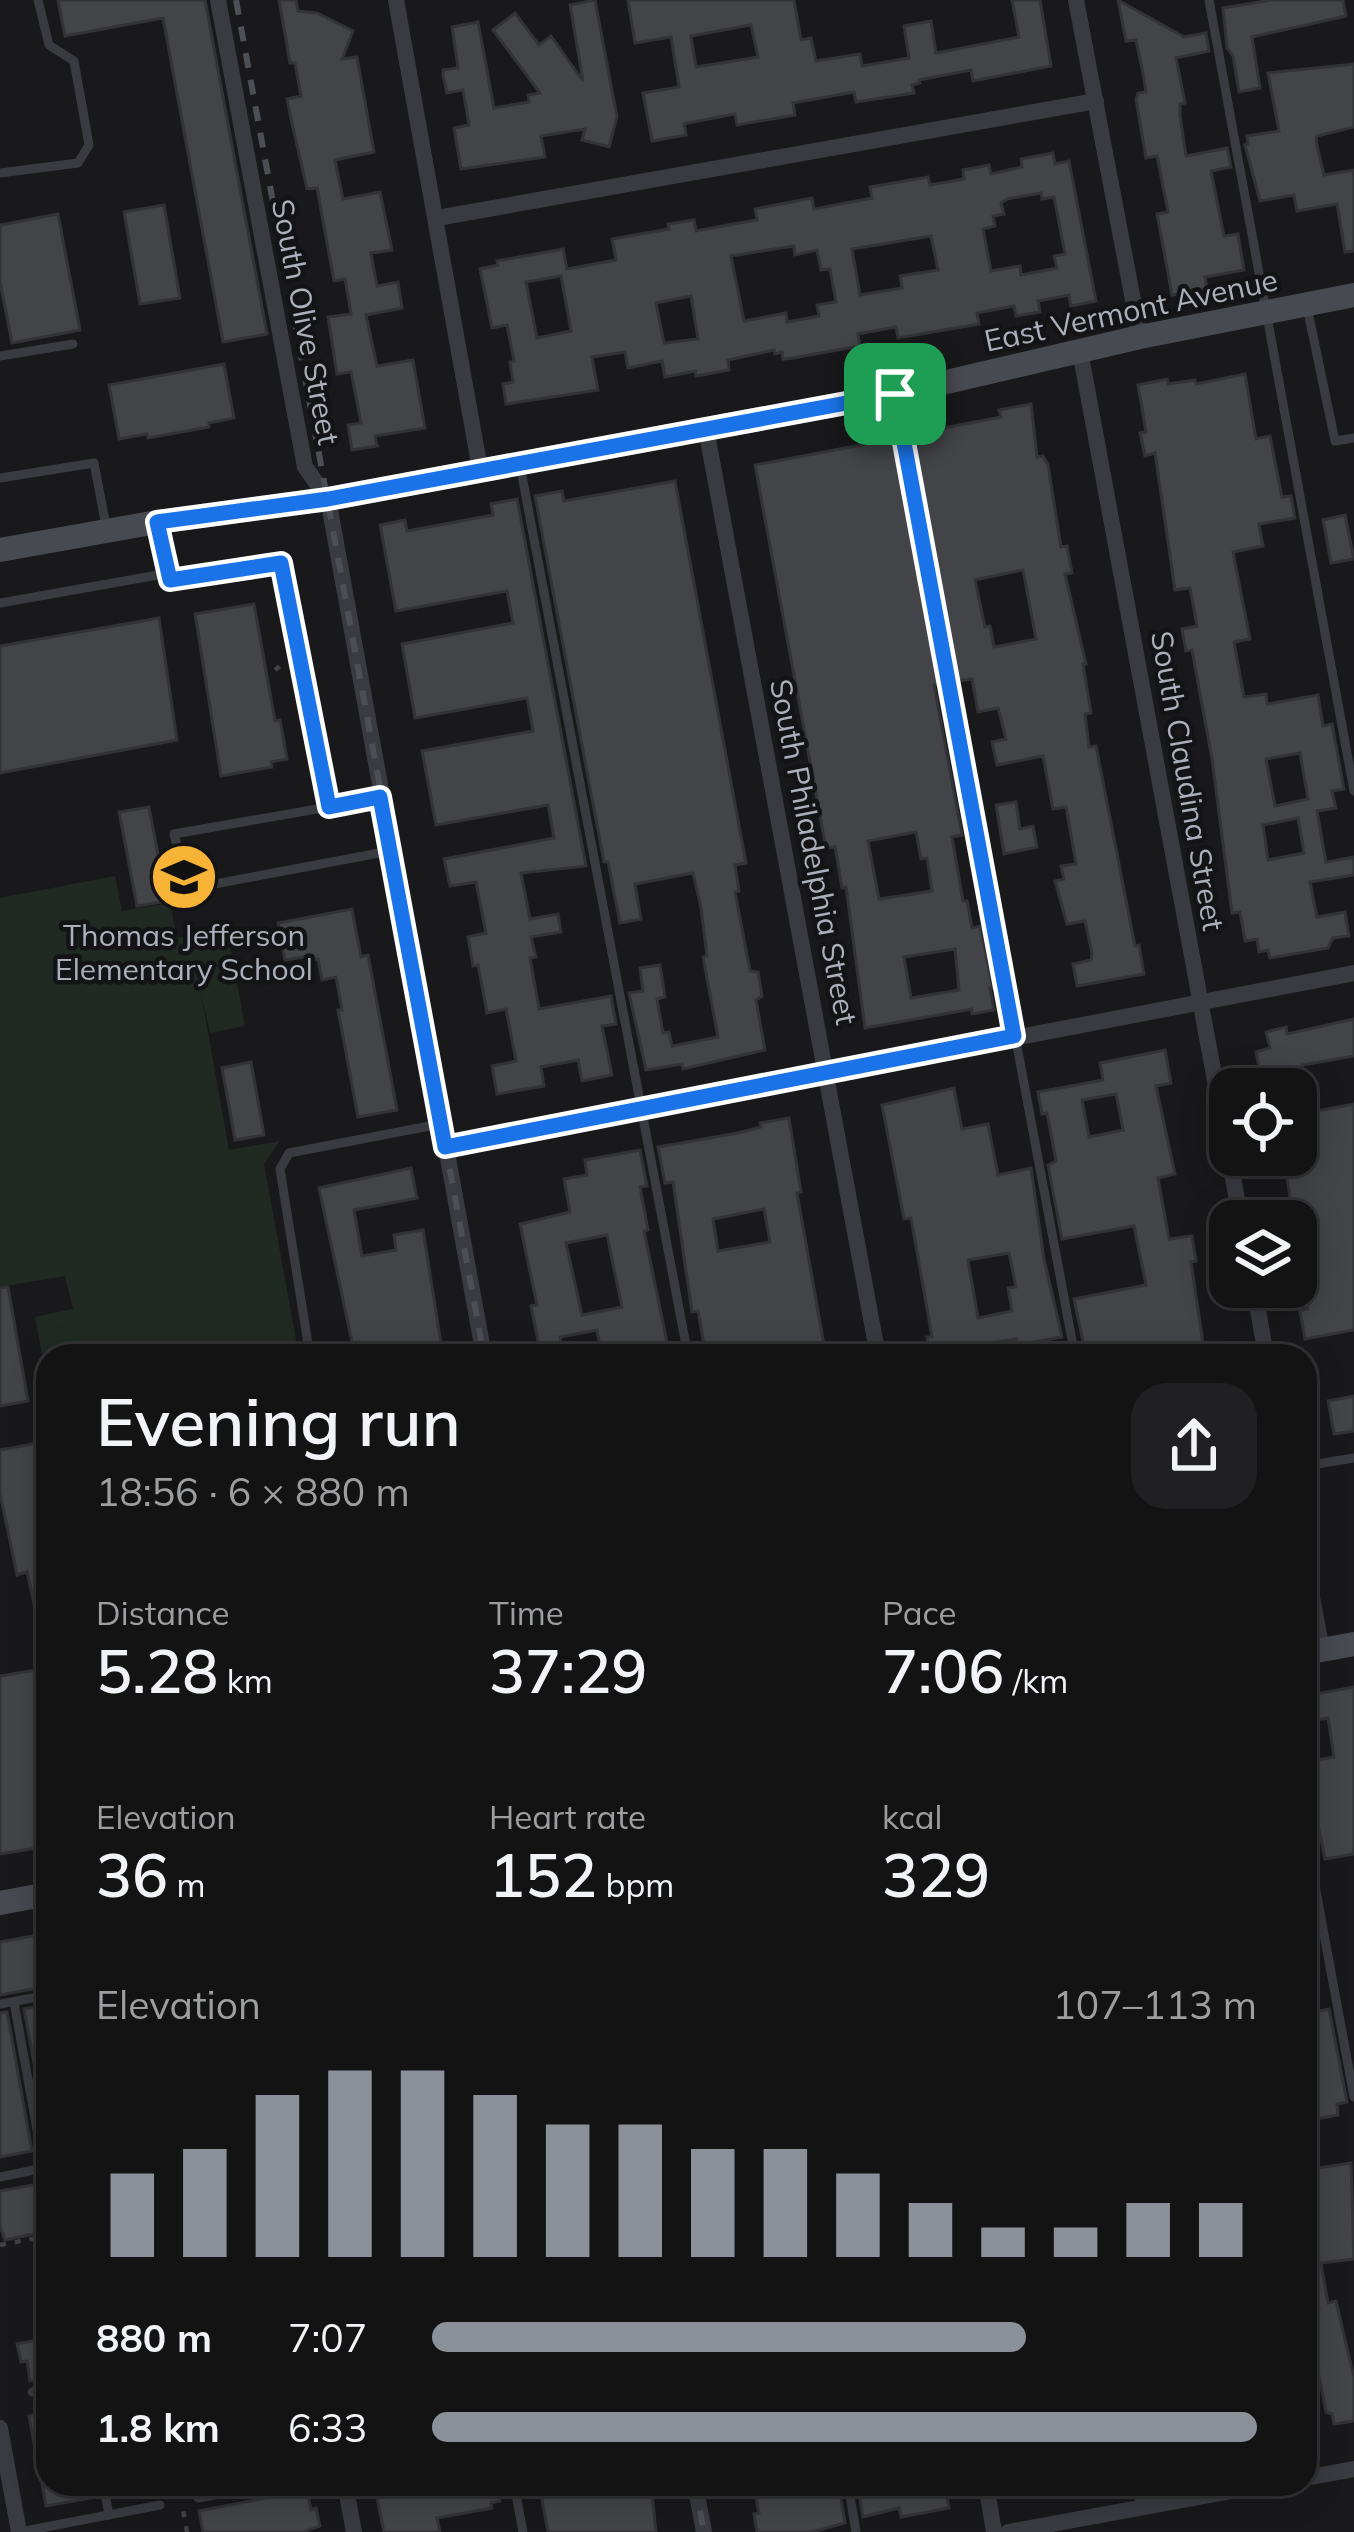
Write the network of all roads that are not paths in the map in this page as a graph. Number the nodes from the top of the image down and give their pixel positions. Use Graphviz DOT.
graph roads {
  1 [pos="38,0"];
  2 [pos="218,0"];
  3 [pos="396,0"];
  4 [pos="1076,0"];
  5 [pos="1209,0"];
  6 [pos="1096,100"];
  7 [pos="0,173"];
  8 [pos="436,218"];
  9 [pos="1354,295"];
  10 [pos="1306,304"];
  11 [pos="1266,311"];
  12 [pos="1141,337"];
  13 [pos="73,344"];
  14 [pos="1080,351"];
  15 [pos="0,356"];
  16 [pos="895,394"];
  17 [pos="706,429"];
  18 [pos="1354,438"];
  19 [pos="520,463"];
  20 [pos="480,469"];
  21 [pos="0,478"];
  22 [pos="328,499"];
  23 [pos="157,522"];
  24 [pos="107,531"];
  25 [pos="0,550"];
  26 [pos="170,580"];
  27 [pos="0,604"];
  28 [pos="1354,791"];
  29 [pos="380,797"];
  30 [pos="329,807"];
  31 [pos="390,851"];
  32 [pos="1354,973"];
  33 [pos="1201,1001"];
  34 [pos="1014,1036"];
  35 [pos="826,1072"];
  36 [pos="641,1108"];
  37 [pos="440,1124"];
  38 [pos="445,1147"];
  39 [pos="1237,1200"];
  40 [pos="1258,1308"];
  41 [pos="308,1344"];
  42 [pos="482,1344"];
  43 [pos="686,1344"];
  44 [pos="876,1344"];
  45 [pos="1073,1344"];
  46 [pos="1265,1344"];
  47 [pos="1354,1458"];
  48 [pos="1317,1464"];
  49 [pos="1354,1644"];
  50 [pos="1317,1651"];
  51 [pos="36,1896"];
  52 [pos="1317,1896"];
  53 [pos="0,1903"];
  54 [pos="36,1998"];
  55 [pos="14,2002"];
  56 [pos="0,2004"];
  57 [pos="1354,2097"];
  58 [pos="36,2116"];
  59 [pos="36,2170"];
  60 [pos="0,2177"];
  61 [pos="36,2391"];
  62 [pos="32,2392"];
  63 [pos="0,2428"];
  64 [pos="1354,2469"];
  65 [pos="1317,2476"];
  66 [pos="105,2496"];
  67 [pos="207,2496"];
  68 [pos="347,2496"];
  69 [pos="516,2496"];
  70 [pos="697,2496"];
  71 [pos="850,2496"];
  72 [pos="988,2496"];
  73 [pos="1139,2496"];
  74 [pos="1206,2496"];
  75 [pos="198,2498"];
  76 [pos="160,2506"];
  77 [pos="1141,2508"];
  78 [pos="109,2515"];
  79 [pos="20,2532"];
  80 [pos="354,2532"];
  81 [pos="523,2532"];
  82 [pos="704,2532"];
  83 [pos="856,2532"];
  84 [pos="994,2532"];
  85 [pos="1008,2532"];
  1 -- 7 [label="lane"];
  2 -- 22 [label="street, South Olive Street"];
  3 -- 8 [label="street"];
  4 -- 6 [label="street"];
  5 -- 11 [label="lane"];
  6 -- 8 [label="street"];
  6 -- 12 [label="street"];
  8 -- 20 [label="street"];
  9 -- 10 [label="street, East Vermont Avenue"];
  10 -- 11 [label="street, East Vermont Avenue"];
  10 -- 18 [label="lane"];
  11 -- 12 [label="street, East Vermont Avenue"];
  11 -- 28 [label="lane"];
  12 -- 14 [label="street, East Vermont Avenue"];
  13 -- 15 [label="lane"];
  14 -- 16 [label="street, East Vermont Avenue"];
  14 -- 33 [label="street, South Claudina Street"];
  16 -- 17 [label="street, East Vermont Avenue"];
  16 -- 34 [label="lane"];
  17 -- 19 [label="street, East Vermont Avenue"];
  17 -- 35 [label="street, South Philadelphia Street"];
  19 -- 20 [label="street, East Vermont Avenue"];
  19 -- 36 [label="lane"];
  20 -- 22 [label="street, East Vermont Avenue"];
  21 -- 24 [label="lane"];
  22 -- 23 [label="street, East Vermont Avenue"];
  22 -- 29 [label="street, South Olive Street"];
  23 -- 24 [label="street, East Vermont Avenue"];
  23 -- 26 [label="lane"];
  24 -- 25 [label="street, East Vermont Avenue"];
  26 -- 27 [label="lane"];
  26 -- 30 [label="lane"];
  29 -- 30 [label="lane"];
  29 -- 31 [label="street, South Olive Street"];
  30 -- 31 [label="lane"];
  31 -- 37 [label="street, South Olive Street"];
  32 -- 33 [label="street"];
  33 -- 34 [label="street"];
  33 -- 39 [label="street, South Claudina Street"];
  34 -- 35 [label="street"];
  34 -- 45 [label="lane"];
  35 -- 36 [label="street"];
  35 -- 44 [label="street, South Philadelphia Street"];
  36 -- 38 [label="street"];
  36 -- 43 [label="lane"];
  37 -- 38 [label="street, South Olive Street"];
  37 -- 41 [label="lane"];
  38 -- 42 [label="street, South Olive Street"];
  40 -- 46 [label="street"];
  47 -- 48 [label="lane"];
  49 -- 50 [label="street"];
  51 -- 53 [label="street"];
  52 -- 57 [label="lane"];
  54 -- 55 [label="lane"];
  55 -- 56 [label="lane"];
  55 -- 58 [label="lane"];
  59 -- 60 [label="lane"];
  61 -- 62 [label="lane"];
  63 -- 79 [label="street"];
  64 -- 65 [label="street"];
  66 -- 78 [label="lane"];
  67 -- 75 [label="lane"];
  68 -- 80 [label="street"];
  69 -- 81 [label="lane"];
  70 -- 82 [label="street"];
  71 -- 83 [label="lane"];
  72 -- 84 [label="street"];
  73 -- 77 [label="lane"];
  74 -- 77 [label="street"];
  76 -- 78 [label="lane"];
  77 -- 85 [label="street"];
  78 -- 79 [label="lane"];
}
